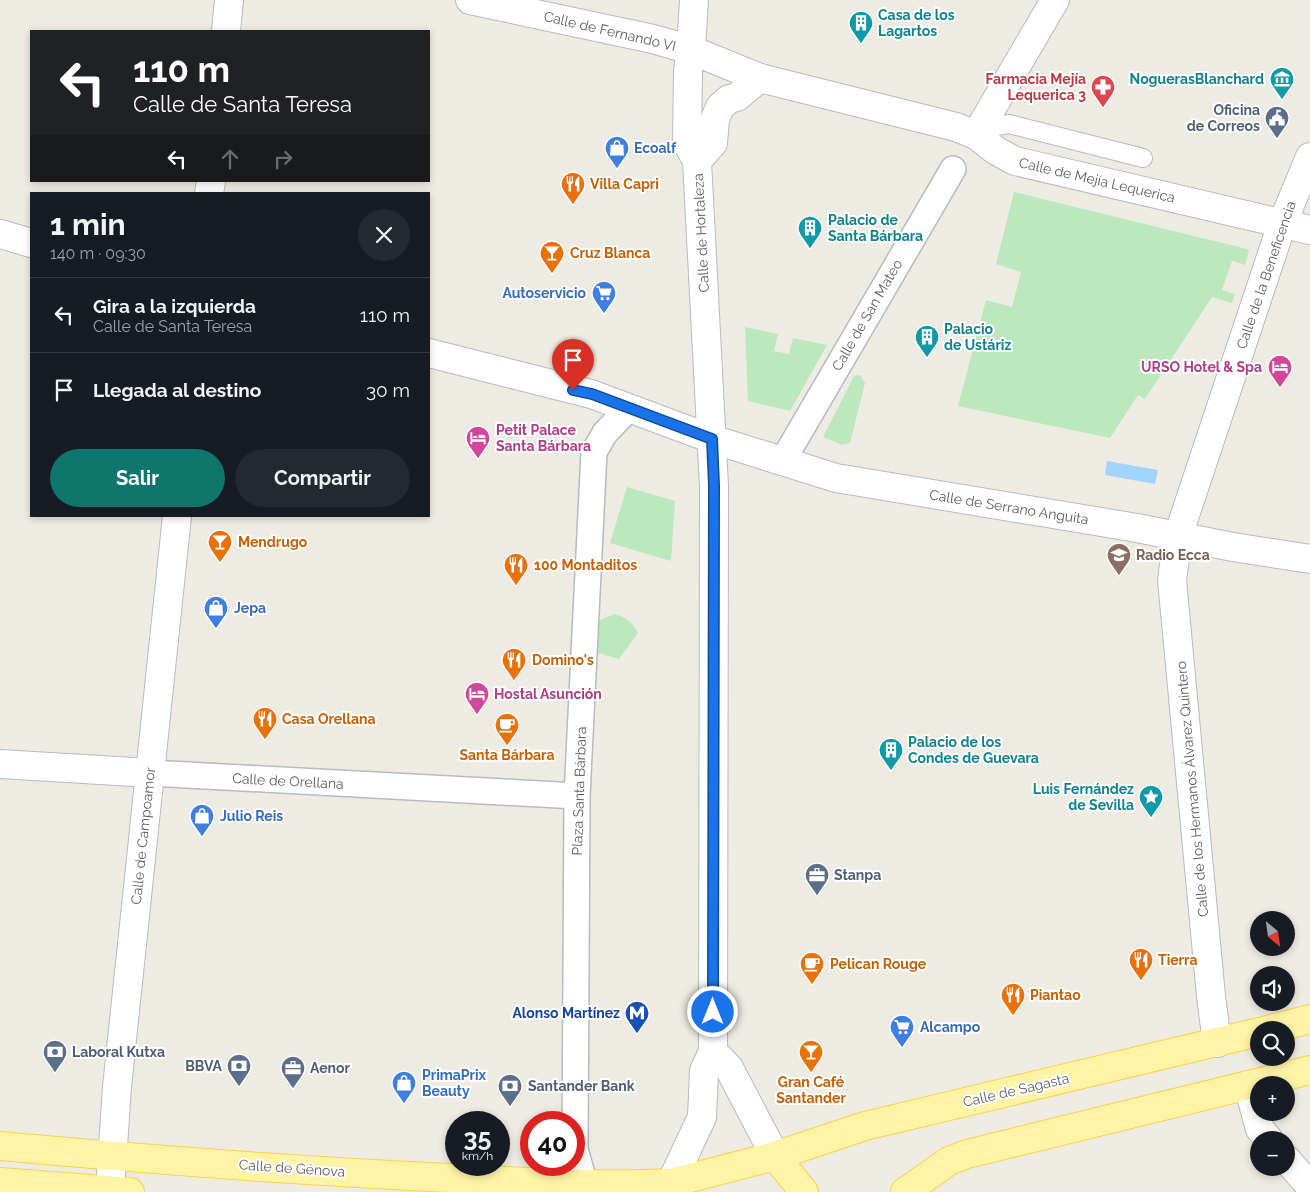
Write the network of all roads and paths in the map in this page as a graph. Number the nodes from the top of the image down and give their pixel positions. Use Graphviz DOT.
graph roads {
  1 [pos="230,0"];
  2 [pos="470,0"];
  3 [pos="694,0"];
  4 [pos="1055,0"];
  5 [pos="226,30"];
  6 [pos="691,50"];
  7 [pos="760,78"];
  8 [pos="976,135"];
  9 [pos="1310,157"];
  10 [pos="1143,158"];
  11 [pos="697,161"];
  12 [pos="953,169"];
  13 [pos="1282,224"];
  14 [pos="1310,230"];
  15 [pos="0,234"];
  16 [pos="30,243"];
  17 [pos="430,352"];
  18 [pos="628,408"];
  19 [pos="712,439"];
  20 [pos="782,462"];
  21 [pos="177,517"];
  22 [pos="1178,536"];
  23 [pos="1310,559"];
  24 [pos="0,764"];
  25 [pos="150,773"];
  26 [pos="577,796"];
  27 [pos="1310,1019"];
  28 [pos="1295,1023"];
  29 [pos="1250,1034"];
  30 [pos="1217,1043"];
  31 [pos="713,1051"];
  32 [pos="1310,1070"];
  33 [pos="1248,1085"];
  34 [pos="1262,1131"];
  35 [pos="0,1146"];
  36 [pos="112,1156"];
  37 [pos="775,1156"];
  38 [pos="1295,1169"];
  39 [pos="0,1182"];
  40 [pos="1310,1186"];
  41 [pos="662,1187"];
  42 [pos="583,1188"];
  43 [pos="120,1191"];
  44 [pos="804,1192"];
  45 [pos="905,1192"];
  1 -- 5 [label="street"];
  2 -- 6 [label="street, Calle de Fernando VI"];
  3 -- 6 [label="street, Calle de Hortaleza"];
  4 -- 8 [label="street"];
  6 -- 7 [label="street, Calle de Mejía Lequerica"];
  6 -- 11 [label="street, Calle de Hortaleza"];
  7 -- 8 [label="street, Calle de Mejía Lequerica"];
  7 -- 11 [label="street"];
  8 -- 10 [label="lane"];
  8 -- 13 [label="street, Calle de Mejía Lequerica"];
  9 -- 13 [label="street, Calle de la Beneficencia"];
  11 -- 19 [label="street, Calle de Hortaleza"];
  12 -- 20 [label="street, Calle de San Mateo"];
  13 -- 14 [label="street, Calle de Mejía Lequerica"];
  13 -- 22 [label="street, Calle de la Beneficencia"];
  15 -- 16 [label="street"];
  17 -- 18 [label="street, Calle de Serrano Anguita"];
  18 -- 19 [label="street, Calle de Serrano Anguita"];
  18 -- 26 [label="street, Plaza Santa Bárbara"];
  19 -- 20 [label="street, Calle de Serrano Anguita"];
  19 -- 31 [label="street, Calle de Hortaleza"];
  20 -- 22 [label="street, Calle de Serrano Anguita"];
  21 -- 25 [label="street, Calle de Campoamor"];
  22 -- 23 [label="street, Calle de Serrano Anguita"];
  22 -- 30 [label="street, Calle de los Hermanos Álvarez Quintero"];
  24 -- 25 [label="street, Calle de Orellana"];
  25 -- 26 [label="street, Calle de Orellana"];
  25 -- 36 [label="street, Calle de Campoamor"];
  26 -- 42 [label="street, Plaza Santa Bárbara"];
  27 -- 28 [label="main road"];
  29 -- 30 [label="main road, Calle de Sagasta"];
  30 -- 37 [label="main road, Calle de Sagasta"];
  31 -- 37 [label="street"];
  31 -- 41 [label="street"];
  32 -- 33 [label="main road"];
  33 -- 34 [label="street"];
  33 -- 45 [label="main road"];
  35 -- 36 [label="main road, Calle de Génova"];
  36 -- 42 [label="main road, Calle de Génova"];
  36 -- 43 [label="street, Calle de Campoamor"];
  37 -- 41 [label="main road, Calle de Sagasta"];
  37 -- 44 [label="main road"];
  38 -- 40 [label="street"];
  39 -- 43 [label="main road"];
  41 -- 42 [label="main road, Calle de Génova"];
}
